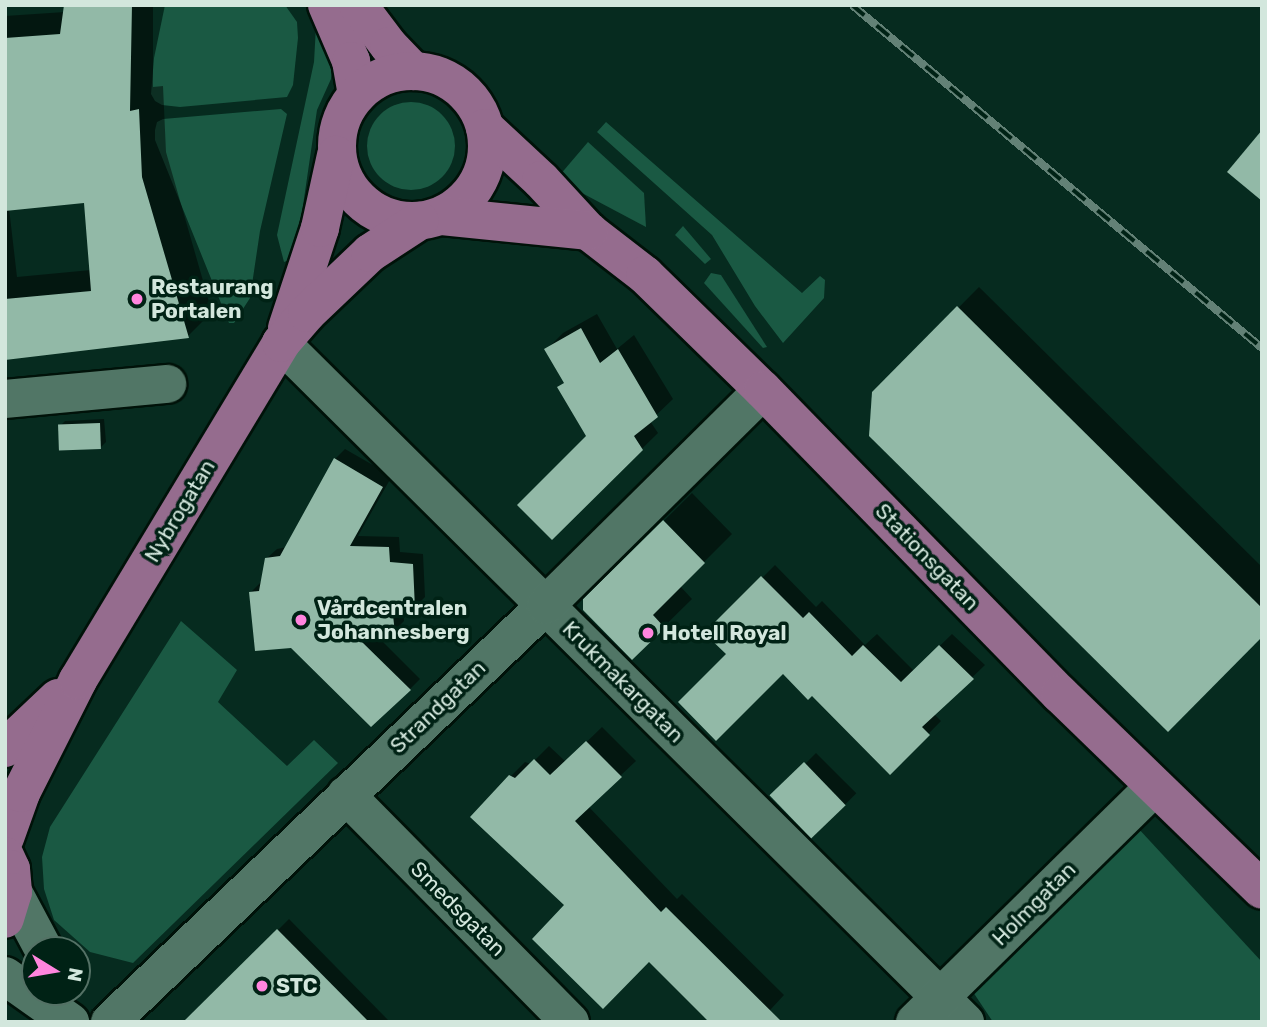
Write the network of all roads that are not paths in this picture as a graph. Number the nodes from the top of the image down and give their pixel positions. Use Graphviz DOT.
graph roads {
  1 [pos="327,5"];
  2 [pos="358,5"];
  3 [pos="413,71"];
  4 [pos="357,94"];
  5 [pos="485,128"];
  6 [pos="336,155"];
  7 [pos="430,218"];
  8 [pos="588,231"];
  9 [pos="281,343"];
  10 [pos="167,384"];
  11 [pos="763,390"];
  12 [pos="5,399"];
  13 [pos="546,605"];
  14 [pos="78,680"];
  15 [pos="5,748"];
  16 [pos="1154,787"];
  17 [pos="346,795"];
  18 [pos="5,838"];
  19 [pos="8,889"];
  20 [pos="1262,890"];
  21 [pos="36,936"];
  22 [pos="5,976"];
  23 [pos="80,1006"];
  24 [pos="940,1014"];
  25 [pos="70,1022"];
  26 [pos="87,1022"];
  27 [pos="110,1022"];
  28 [pos="570,1022"];
  1 -- 4 [label="main road"];
  2 -- 3 [label="main road"];
  3 -- 4 [label="main road"];
  3 -- 5 [label="main road"];
  4 -- 6 [label="main road"];
  5 -- 7 [label="main road"];
  5 -- 8 [label="main road, Stationsgatan"];
  6 -- 7 [label="main road"];
  6 -- 9 [label="main road, Nybrogatan"];
  7 -- 8 [label="main road"];
  7 -- 9 [label="main road, Nybrogatan"];
  8 -- 11 [label="main road, Stationsgatan"];
  9 -- 13 [label="street, Krukmakargatan"];
  9 -- 14 [label="main road, Nybrogatan"];
  10 -- 12 [label="street"];
  11 -- 13 [label="street, Strandgatan"];
  11 -- 16 [label="main road, Stationsgatan"];
  13 -- 17 [label="street, Strandgatan"];
  13 -- 24 [label="street, Krukmakargatan"];
  14 -- 15 [label="main road, Nybrogatan"];
  14 -- 18 [label="main road, Nybrogatan"];
  16 -- 20 [label="main road, Stationsgatan"];
  16 -- 24 [label="street, Holmgatan"];
  17 -- 27 [label="street, Strandgatan"];
  17 -- 28 [label="street, Smedsgatan"];
  19 -- 21 [label="street"];
  22 -- 25 [label="street"];
  23 -- 26 [label="street"];
}
